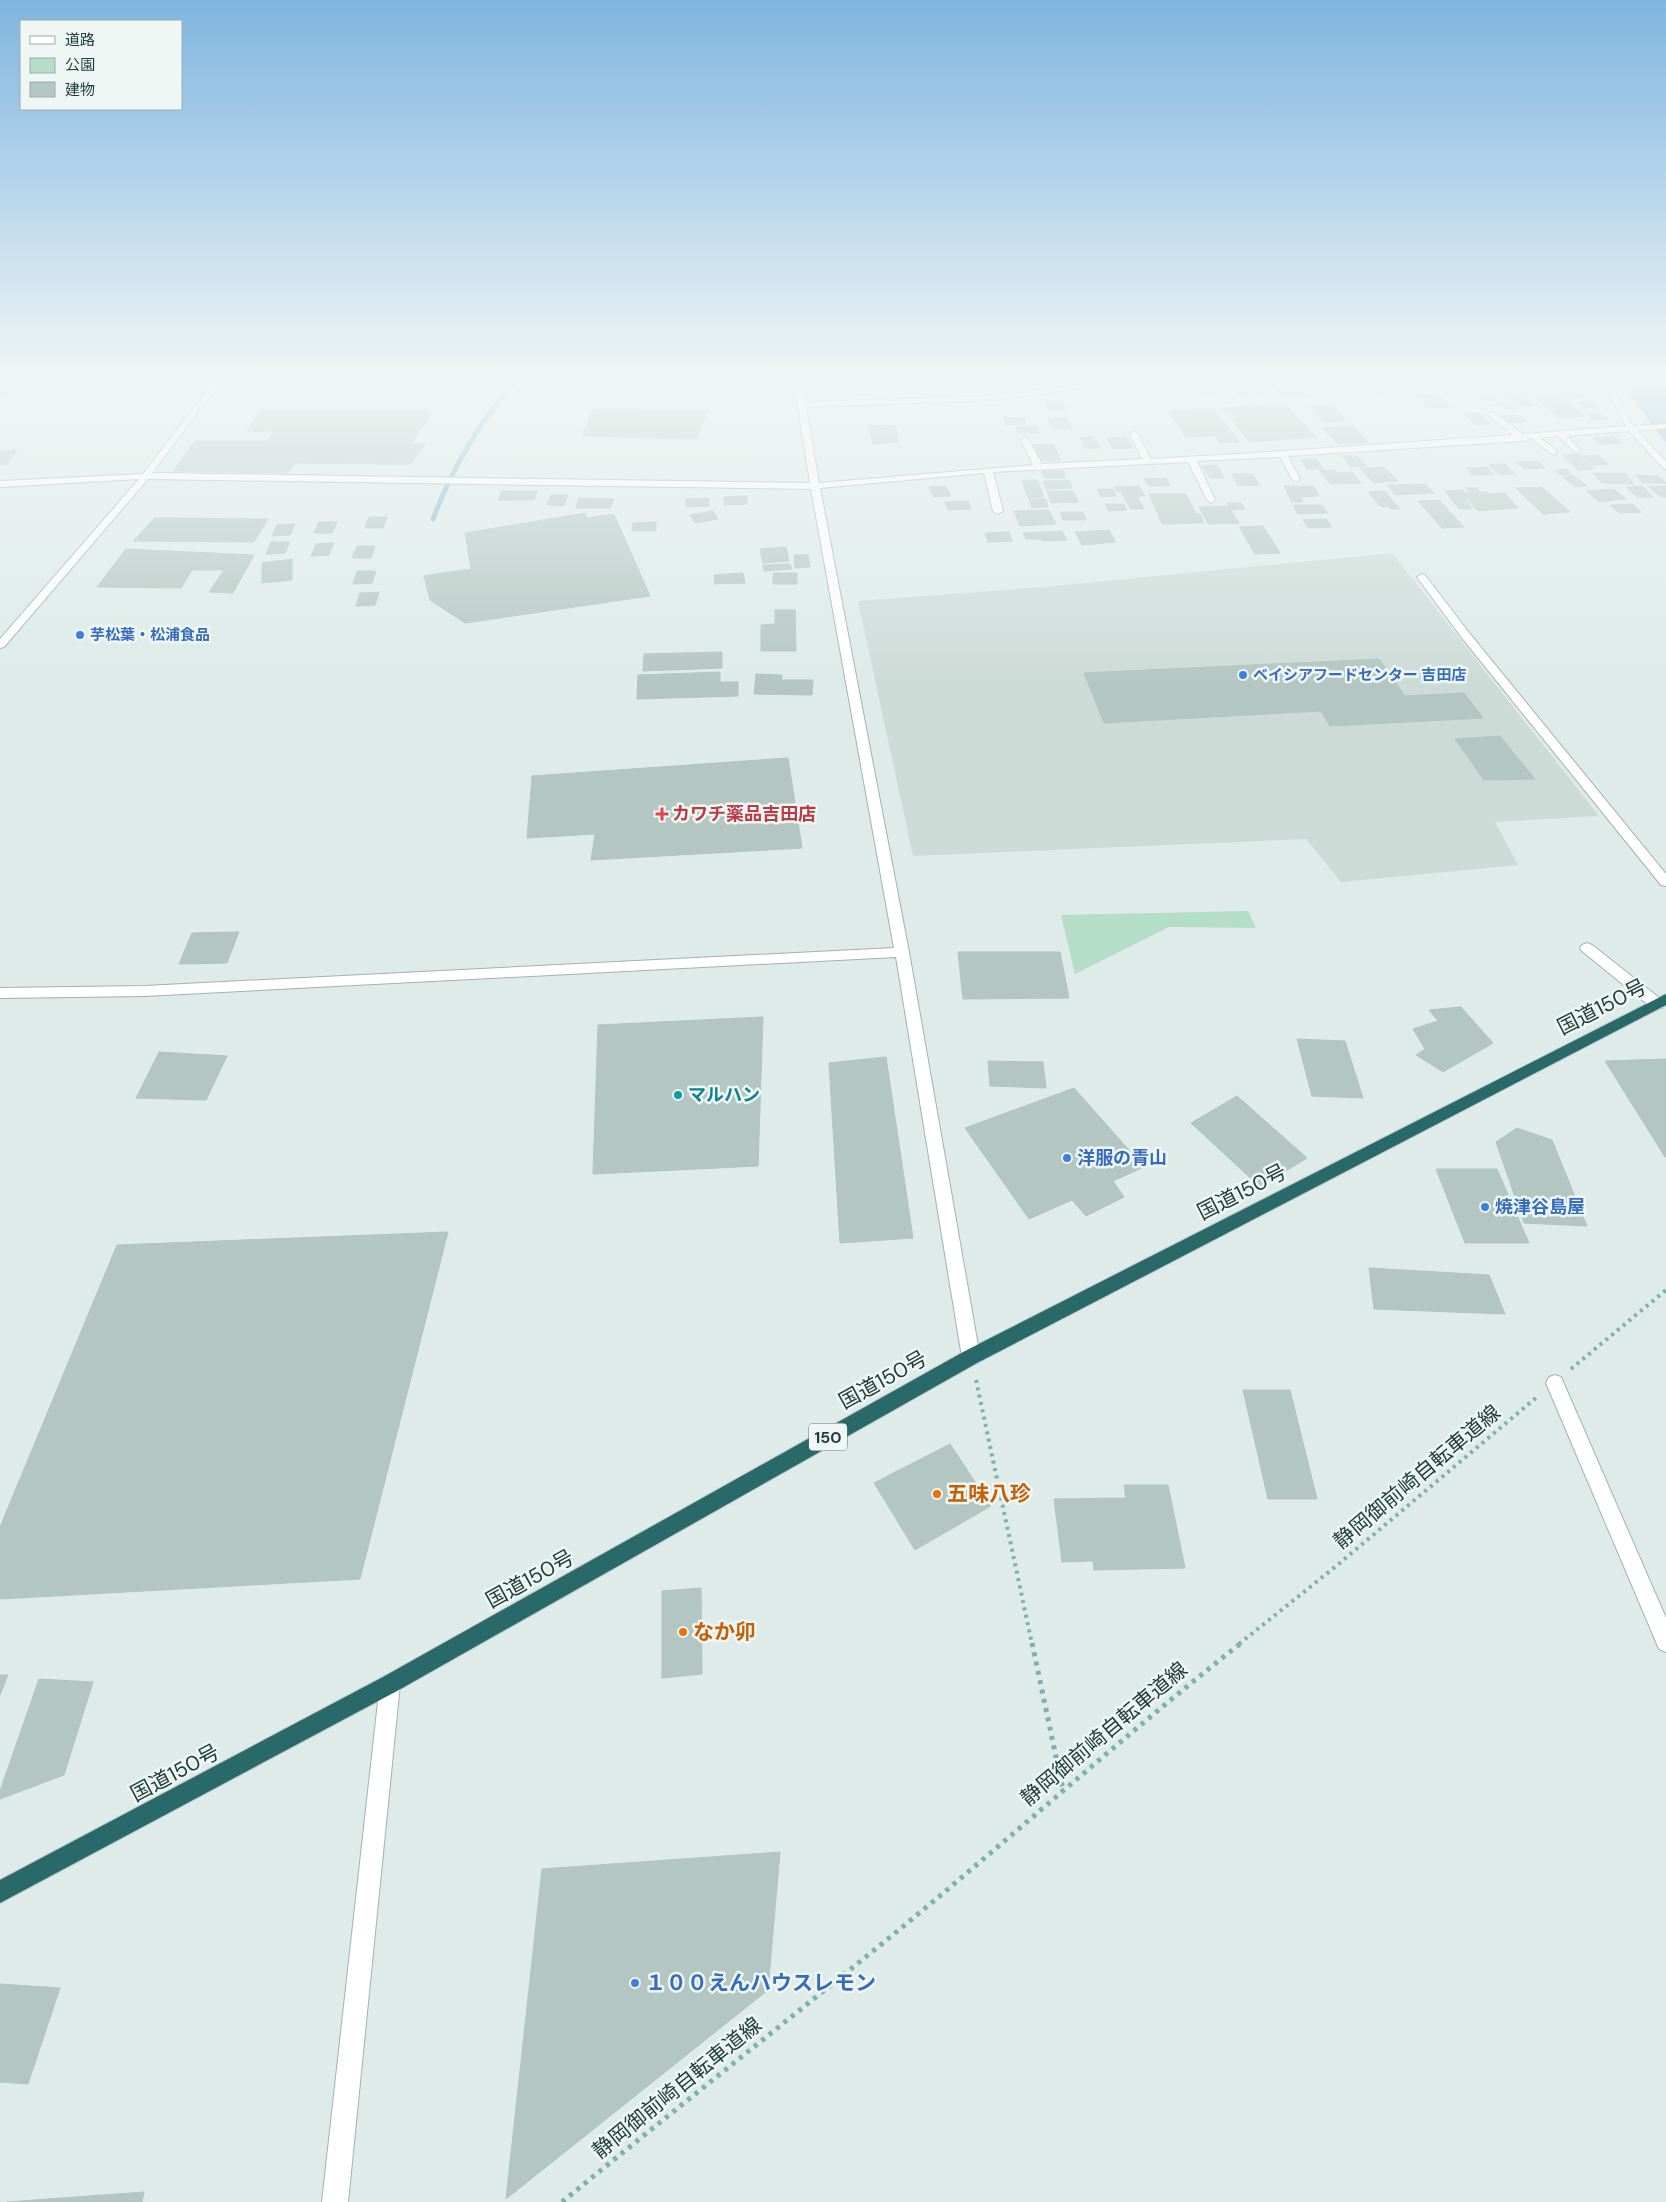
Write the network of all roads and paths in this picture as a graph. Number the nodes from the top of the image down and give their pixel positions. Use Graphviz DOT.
graph roads {
  1 [pos="77,480"];
  2 [pos="143,480"];
  3 [pos="362,480"];
  4 [pos="814,480"];
  5 [pos="882,480"];
  6 [pos="990,480"];
  7 [pos="1201,480"];
  8 [pos="0,484"];
  9 [pos="815,486"];
  10 [pos="1211,500"];
  11 [pos="998,510"];
  12 [pos="1422,576"];
  13 [pos="0,645"];
  14 [pos="1666,882"];
  15 [pos="1587,948"];
  16 [pos="902,952"];
  17 [pos="0,993"];
  18 [pos="1662,1002"];
  19 [pos="1666,1290"];
  20 [pos="970,1357"];
  21 [pos="1555,1383"];
  22 [pos="1666,1642"];
  23 [pos="390,1684"];
  24 [pos="1063,1790"];
  25 [pos="0,1892"];
  26 [pos="335,2202"];
  27 [pos="562,2202"];
  1 -- 8 [label="street"];
  2 -- 13 [label="street"];
  3 -- 9 [label="street"];
  4 -- 9 [label="street"];
  5 -- 9 [label="street"];
  6 -- 11 [label="street"];
  7 -- 10 [label="street"];
  9 -- 16 [label="street"];
  12 -- 14 [label="street"];
  15 -- 18 [label="street"];
  16 -- 17 [label="street"];
  16 -- 20 [label="street"];
  18 -- 20 [label="highway, 国道150号 / 150"];
  19 -- 21 [label="path, 静岡御前崎自転車道線"];
  20 -- 23 [label="highway, 国道150号 / 150"];
  20 -- 24 [label="path"];
  21 -- 22 [label="street"];
  21 -- 24 [label="path, 静岡御前崎自転車道線"];
  23 -- 25 [label="highway, 国道150号 / 150"];
  23 -- 26 [label="street"];
  24 -- 27 [label="path, 静岡御前崎自転車道線"];
}
